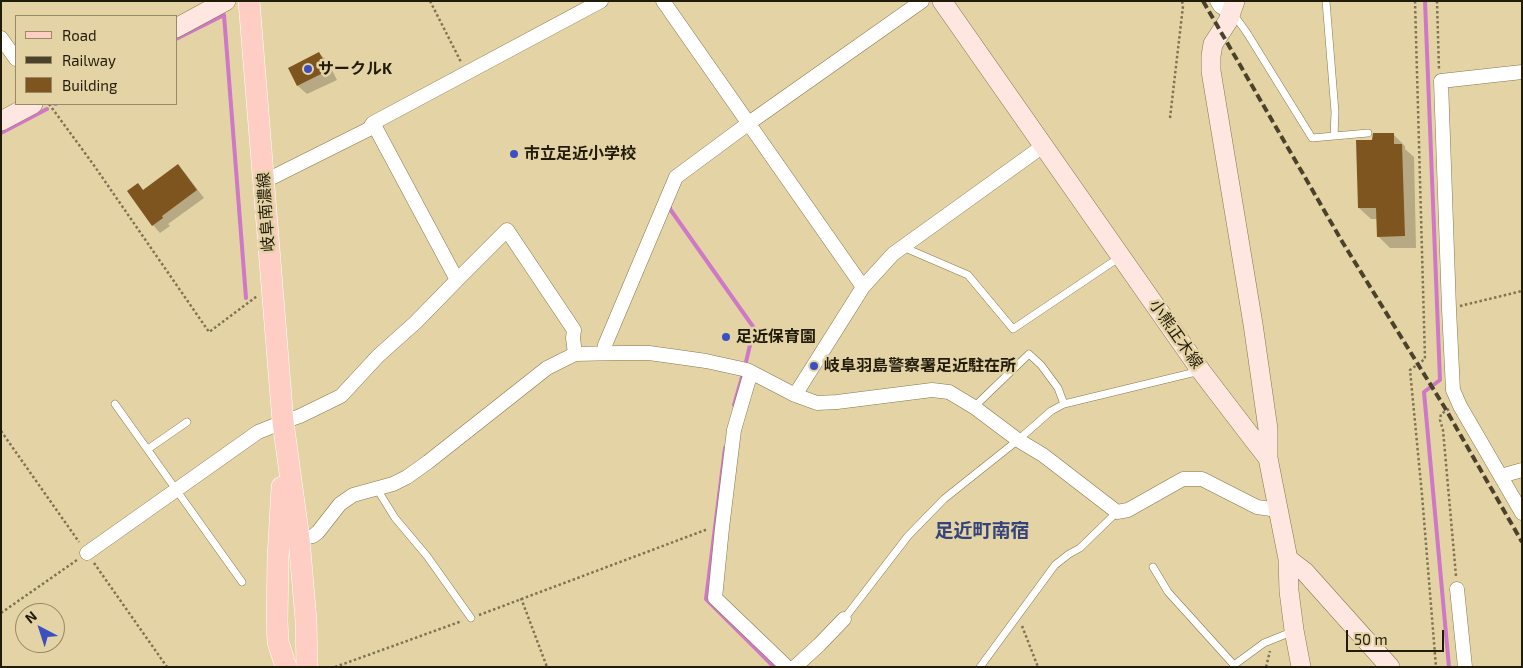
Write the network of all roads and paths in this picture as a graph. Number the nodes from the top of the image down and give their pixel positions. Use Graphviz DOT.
graph roads {
  1 [pos="226,1"];
  2 [pos="249,1"];
  3 [pos="430,1"];
  4 [pos="601,1"];
  5 [pos="663,1"];
  6 [pos="922,1"];
  7 [pos="942,1"];
  8 [pos="1182,1"];
  9 [pos="1326,1"];
  10 [pos="1415,1"];
  11 [pos="1437,1"];
  12 [pos="1229,7"];
  13 [pos="178,27"];
  14 [pos="1,38"];
  15 [pos="15,58"];
  16 [pos="1522,72"];
  17 [pos="467,74"];
  18 [pos="1441,81"];
  19 [pos="32,105"];
  20 [pos="50,105"];
  21 [pos="1170,118"];
  22 [pos="1,121"];
  23 [pos="373,123"];
  24 [pos="749,123"];
  25 [pos="1368,133"];
  26 [pos="1334,136"];
  27 [pos="1043,146"];
  28 [pos="263,182"];
  29 [pos="903,247"];
  30 [pos="1121,256"];
  31 [pos="457,280"];
  32 [pos="863,287"];
  33 [pos="1522,291"];
  34 [pos="272,293"];
  35 [pos="1448,310"];
  36 [pos="605,353"];
  37 [pos="575,354"];
  38 [pos="1201,371"];
  39 [pos="751,372"];
  40 [pos="795,394"];
  41 [pos="115,404"];
  42 [pos="1064,404"];
  43 [pos="974,407"];
  44 [pos="187,422"];
  45 [pos="283,422"];
  46 [pos="1440,423"];
  47 [pos="1,430"];
  48 [pos="1018,440"];
  49 [pos="148,449"];
  50 [pos="1268,458"];
  51 [pos="1522,470"];
  52 [pos="1502,476"];
  53 [pos="377,489"];
  54 [pos="177,490"];
  55 [pos="1278,510"];
  56 [pos="1117,512"];
  57 [pos="1522,513"];
  58 [pos="722,528"];
  59 [pos="299,539"];
  60 [pos="87,553"];
  61 [pos="1288,559"];
  62 [pos="1153,567"];
  63 [pos="242,582"];
  64 [pos="1458,589"];
  65 [pos="521,598"];
  66 [pos="1,613"];
  67 [pos="1017,617"];
  68 [pos="471,618"];
  69 [pos="844,619"];
  70 [pos="1294,630"];
  71 [pos="278,642"];
  72 [pos="1264,643"];
  73 [pos="1232,666"];
  74 [pos="167,667"];
  75 [pos="279,667"];
  76 [pos="286,667"];
  77 [pos="307,667"];
  78 [pos="335,667"];
  79 [pos="547,667"];
  80 [pos="787,667"];
  81 [pos="795,667"];
  82 [pos="980,667"];
  83 [pos="1038,667"];
  84 [pos="1266,667"];
  85 [pos="1301,667"];
  86 [pos="1390,667"];
  87 [pos="1436,667"];
  88 [pos="1465,667"];
  1 -- 13 [label="main road"];
  2 -- 28 [label="main road, 岐阜南濃線"];
  3 -- 17 [label="path"];
  4 -- 17 [label="street"];
  5 -- 24 [label="street"];
  6 -- 24 [label="street"];
  7 -- 27 [label="main road, 小熊正木線"];
  8 -- 21 [label="path"];
  9 -- 26 [label="lane"];
  10 -- 87 [label="path"];
  11 -- 18 [label="path"];
  12 -- 26 [label="lane"];
  12 -- 50 [label="main road"];
  14 -- 15 [label="street"];
  16 -- 18 [label="street"];
  17 -- 23 [label="street"];
  18 -- 35 [label="street"];
  19 -- 22 [label="main road"];
  20 -- 34 [label="path"];
  23 -- 28 [label="street"];
  23 -- 31 [label="street"];
  24 -- 32 [label="street"];
  24 -- 36 [label="street"];
  25 -- 26 [label="lane"];
  27 -- 29 [label="street"];
  27 -- 30 [label="main road, 小熊正木線"];
  28 -- 34 [label="main road, 岐阜南濃線"];
  29 -- 30 [label="lane"];
  29 -- 32 [label="street"];
  30 -- 38 [label="main road, 小熊正木線"];
  31 -- 37 [label="street"];
  31 -- 45 [label="street"];
  32 -- 40 [label="street"];
  33 -- 35 [label="path"];
  34 -- 45 [label="main road, 岐阜南濃線"];
  35 -- 52 [label="street"];
  36 -- 37 [label="street"];
  36 -- 39 [label="street"];
  37 -- 53 [label="street"];
  38 -- 42 [label="lane"];
  38 -- 50 [label="main road, 小熊正木線"];
  39 -- 40 [label="street"];
  39 -- 58 [label="street"];
  40 -- 43 [label="street"];
  41 -- 49 [label="lane"];
  42 -- 43 [label="lane"];
  42 -- 48 [label="lane"];
  43 -- 48 [label="street"];
  44 -- 49 [label="lane"];
  45 -- 54 [label="street"];
  45 -- 59 [label="main road, 岐阜南濃線"];
  45 -- 71 [label="main road, 岐阜南濃線"];
  46 -- 64 [label="path"];
  47 -- 60 [label="path"];
  48 -- 56 [label="street"];
  48 -- 69 [label="lane"];
  49 -- 54 [label="lane"];
  50 -- 55 [label="main road, 小熊正木線"];
  51 -- 52 [label="street"];
  52 -- 57 [label="street"];
  53 -- 59 [label="street"];
  53 -- 68 [label="lane"];
  54 -- 60 [label="street"];
  54 -- 63 [label="lane"];
  55 -- 56 [label="street"];
  55 -- 61 [label="main road, 小熊正木線"];
  56 -- 67 [label="lane"];
  58 -- 65 [label="path"];
  58 -- 80 [label="street"];
  59 -- 77 [label="main road, 岐阜南濃線"];
  60 -- 66 [label="path"];
  60 -- 74 [label="path"];
  61 -- 70 [label="main road, 小熊正木線"];
  61 -- 86 [label="main road"];
  62 -- 73 [label="lane"];
  64 -- 88 [label="street"];
  65 -- 68 [label="path"];
  65 -- 79 [label="path"];
  67 -- 82 [label="lane"];
  67 -- 83 [label="path"];
  68 -- 78 [label="path"];
  69 -- 81 [label="street"];
  70 -- 72 [label="lane"];
  70 -- 85 [label="main road, 小熊正木線"];
  71 -- 75 [label="main road"];
  71 -- 76 [label="main road, 岐阜南濃線"];
  72 -- 73 [label="lane"];
  72 -- 84 [label="path"];
}
